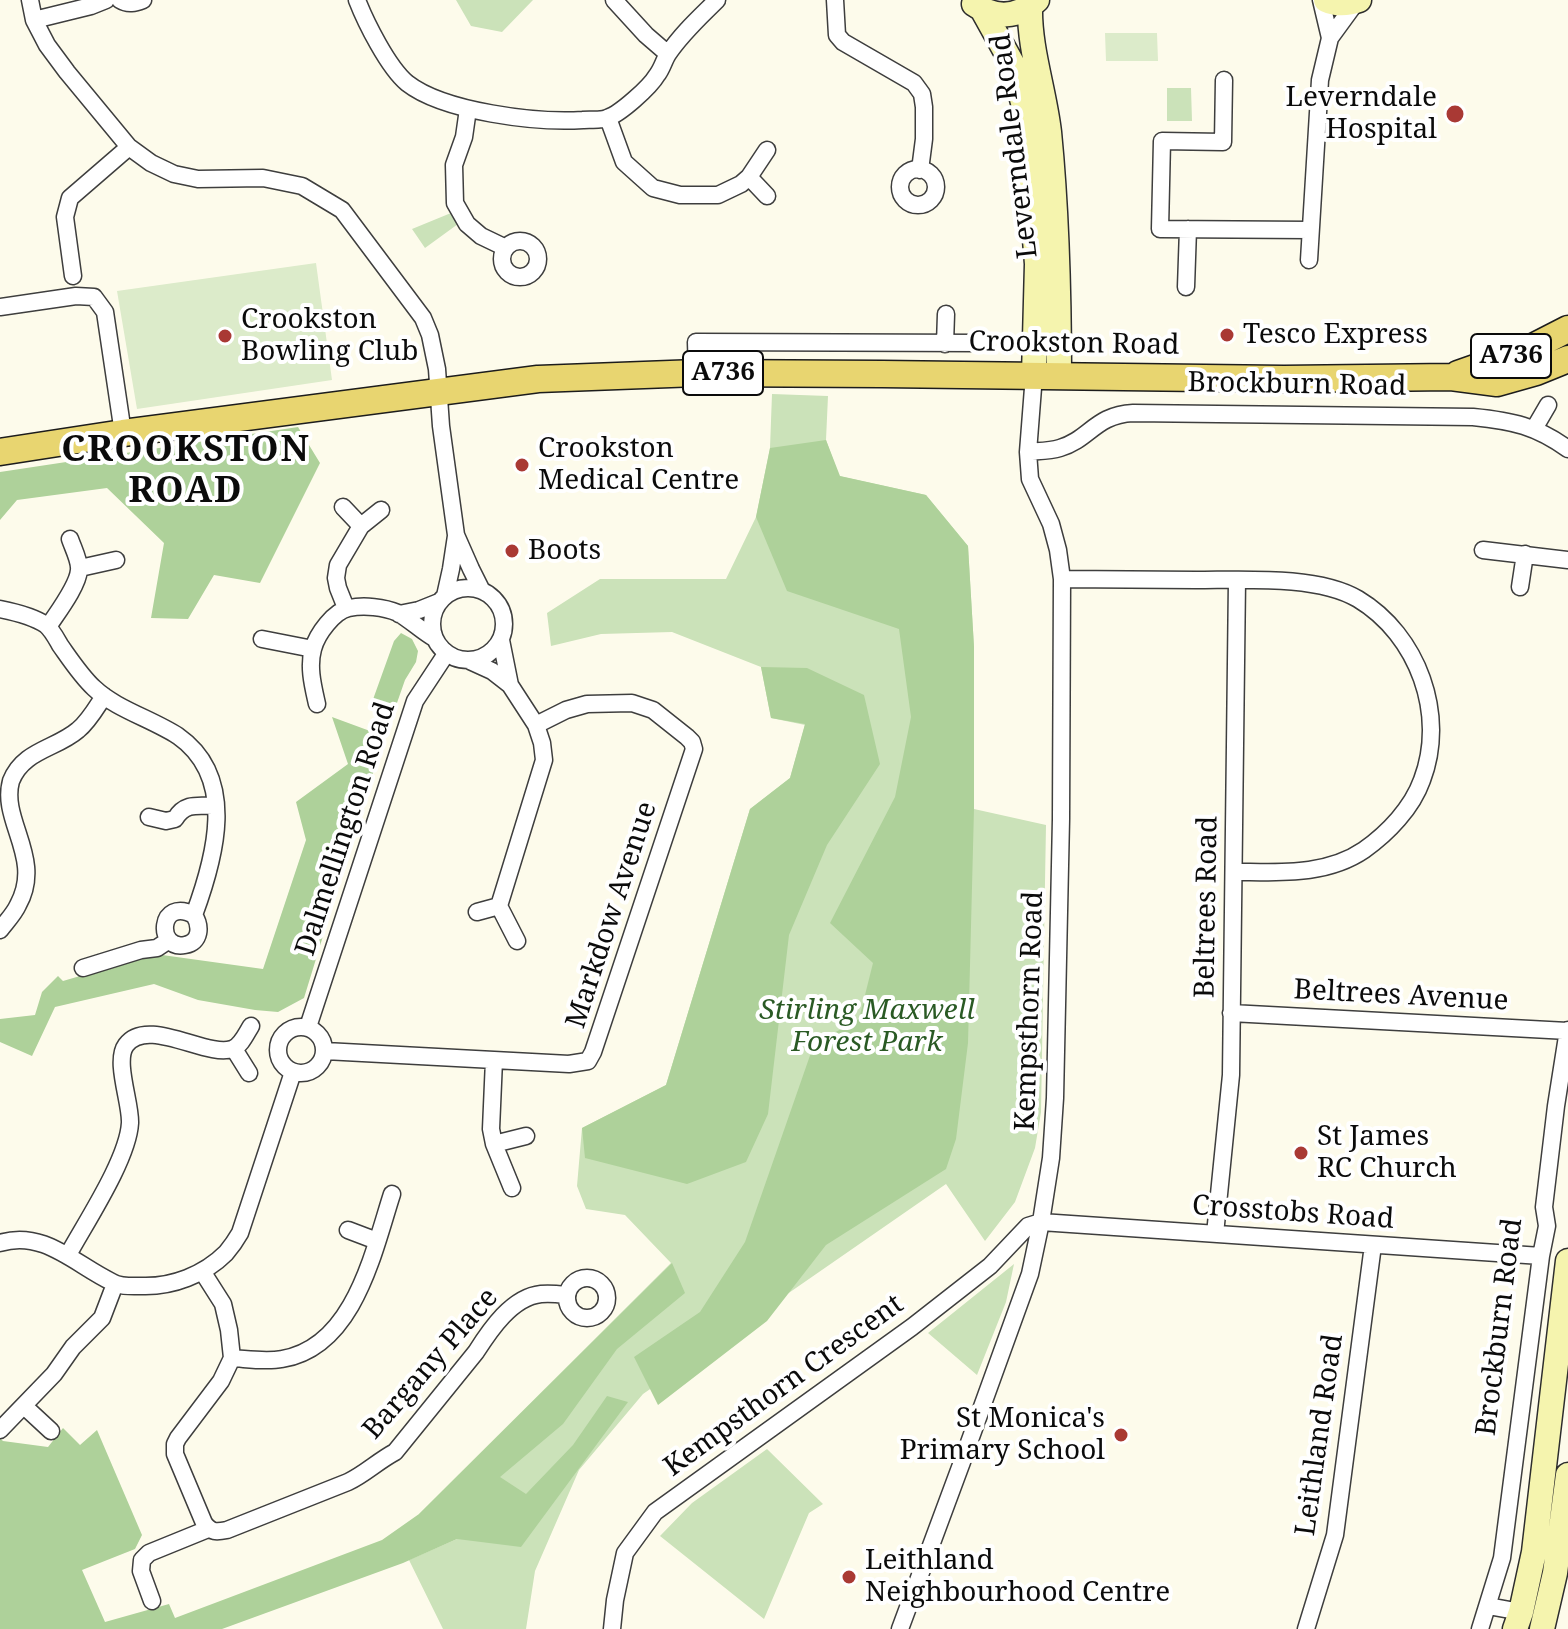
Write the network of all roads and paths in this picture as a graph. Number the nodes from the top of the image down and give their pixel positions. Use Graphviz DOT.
graph roads {
  1 [pos="30,0"];
  2 [pos="106,0"];
  3 [pos="120,0"];
  4 [pos="143,0"];
  5 [pos="357,0"];
  6 [pos="614,0"];
  7 [pos="717,0"];
  8 [pos="835,0"];
  9 [pos="1324,0"];
  10 [pos="1358,1"];
  11 [pos="1034,3"];
  12 [pos="976,5"];
  13 [pos="34,20"];
  14 [pos="1330,38"];
  15 [pos="668,54"];
  16 [pos="1224,80"];
  17 [pos="468,109"];
  18 [pos="608,118"];
  19 [pos="129,147"];
  20 [pos="767,150"];
  21 [pos="920,170"];
  22 [pos="749,177"];
  23 [pos="767,196"];
  24 [pos="1188,229"];
  25 [pos="1310,230"];
  26 [pos="506,248"];
  27 [pos="1309,260"];
  28 [pos="73,276"];
  29 [pos="1186,287"];
  30 [pos="0,307"];
  31 [pos="946,314"];
  32 [pos="1568,329"];
  33 [pos="982,343"];
  34 [pos="945,344"];
  35 [pos="1568,359"];
  36 [pos="697,373"];
  37 [pos="1046,376"];
  38 [pos="1451,377"];
  39 [pos="437,392"];
  40 [pos="1548,405"];
  41 [pos="1534,429"];
  42 [pos="123,433"];
  43 [pos="1568,449"];
  44 [pos="0,452"];
  45 [pos="1028,452"];
  46 [pos="343,507"];
  47 [pos="381,510"];
  48 [pos="361,526"];
  49 [pos="456,535"];
  50 [pos="70,539"];
  51 [pos="1483,550"];
  52 [pos="1525,554"];
  53 [pos="116,560"];
  54 [pos="1568,560"];
  55 [pos="80,568"];
  56 [pos="1062,579"];
  57 [pos="1237,580"];
  58 [pos="1520,587"];
  59 [pos="482,591"];
  60 [pos="442,599"];
  61 [pos="346,608"];
  62 [pos="0,609"];
  63 [pos="399,614"];
  64 [pos="48,627"];
  65 [pos="434,638"];
  66 [pos="262,639"];
  67 [pos="501,640"];
  68 [pos="313,649"];
  69 [pos="446,654"];
  70 [pos="470,661"];
  71 [pos="510,685"];
  72 [pos="104,696"];
  73 [pos="317,704"];
  74 [pos="536,725"];
  75 [pos="216,806"];
  76 [pos="149,817"];
  77 [pos="1234,872"];
  78 [pos="499,906"];
  79 [pos="477,912"];
  80 [pos="194,915"];
  81 [pos="3,921"];
  82 [pos="169,940"];
  83 [pos="517,941"];
  84 [pos="83,968"];
  85 [pos="1231,1013"];
  86 [pos="251,1026"];
  87 [pos="308,1027"];
  88 [pos="1568,1031"];
  89 [pos="234,1049"];
  90 [pos="325,1051"];
  91 [pos="494,1060"];
  92 [pos="293,1072"];
  93 [pos="249,1073"];
  94 [pos="526,1136"];
  95 [pos="494,1144"];
  96 [pos="512,1188"];
  97 [pos="392,1194"];
  98 [pos="1041,1222"];
  99 [pos="348,1230"];
  100 [pos="1215,1234"];
  101 [pos="377,1241"];
  102 [pos="0,1243"];
  103 [pos="1373,1245"];
  104 [pos="68,1255"];
  105 [pos="1541,1256"];
  106 [pos="1568,1261"];
  107 [pos="202,1271"];
  108 [pos="115,1284"];
  109 [pos="566,1295"];
  110 [pos="232,1358"];
  111 [pos="24,1406"];
  112 [pos="0,1430"];
  113 [pos="51,1431"];
  114 [pos="1568,1475"];
  115 [pos="208,1529"];
  116 [pos="152,1601"];
  117 [pos="1488,1606"];
  118 [pos="1518,1620"];
  119 [pos="1544,1624"];
  120 [pos="612,1629"];
  121 [pos="900,1629"];
  122 [pos="1306,1629"];
  123 [pos="1480,1629"];
  1 -- 13 [label="street"];
  2 -- 13 [label="street"];
  3 -- 4 [label="street"];
  5 -- 17 [label="street"];
  6 -- 15 [label="street"];
  7 -- 15 [label="street"];
  8 -- 21 [label="street"];
  9 -- 10 [label="street"];
  9 -- 14 [label="street"];
  10 -- 14 [label="street"];
  11 -- 12 [label="street"];
  11 -- 37 [label="street, Leverndale Road"];
  12 -- 37 [label="street, Leverndale Road"];
  13 -- 19 [label="street"];
  14 -- 25 [label="street"];
  15 -- 18 [label="street"];
  16 -- 24 [label="street"];
  17 -- 18 [label="street"];
  17 -- 26 [label="street"];
  18 -- 22 [label="street"];
  19 -- 28 [label="street"];
  19 -- 39 [label="street"];
  20 -- 22 [label="street"];
  22 -- 23 [label="street"];
  24 -- 25 [label="street"];
  24 -- 29 [label="street"];
  25 -- 27 [label="street"];
  30 -- 42 [label="street"];
  31 -- 34 [label="street, Crookston Road"];
  32 -- 38 [label="main road, Crookston Road / A736"];
  33 -- 34 [label="street, Crookston Road"];
  34 -- 36 [label="street, Crookston Road"];
  35 -- 38 [label="main road, Crookston Road / A736"];
  36 -- 37 [label="main road, Crookston Road / A736"];
  36 -- 39 [label="main road, Crookston Road / A736"];
  37 -- 38 [label="main road, Crookston Road / A736"];
  37 -- 45 [label="street, Kempsthorn Road"];
  39 -- 42 [label="main road, Crookston Road / A736"];
  39 -- 49 [label="street"];
  40 -- 41 [label="street"];
  41 -- 43 [label="street, Brockburn Road"];
  41 -- 45 [label="street, Brockburn Road"];
  42 -- 44 [label="main road, Crookston Road / A736"];
  45 -- 56 [label="street, Kempsthorn Road"];
  46 -- 48 [label="street"];
  47 -- 48 [label="street"];
  48 -- 61 [label="street"];
  49 -- 59 [label="street"];
  49 -- 60 [label="street"];
  50 -- 55 [label="street"];
  51 -- 52 [label="street"];
  52 -- 54 [label="street"];
  52 -- 58 [label="street"];
  53 -- 55 [label="street"];
  55 -- 64 [label="street"];
  56 -- 57 [label="street"];
  56 -- 98 [label="street, Kempsthorn Road"];
  57 -- 77 [label="street, Beltrees Road"];
  57 -- 77 [label="street"];
  59 -- 60 [label="street"];
  59 -- 67 [label="street"];
  60 -- 63 [label="street"];
  60 -- 65 [label="street"];
  61 -- 63 [label="street"];
  61 -- 68 [label="street"];
  62 -- 64 [label="street"];
  63 -- 65 [label="street"];
  64 -- 72 [label="street"];
  65 -- 69 [label="street"];
  66 -- 68 [label="street"];
  67 -- 70 [label="street"];
  67 -- 71 [label="street"];
  68 -- 73 [label="street"];
  69 -- 70 [label="street"];
  69 -- 87 [label="street, Dalmellington Road"];
  70 -- 71 [label="street"];
  71 -- 74 [label="street"];
  72 -- 75 [label="street"];
  72 -- 81 [label="street"];
  74 -- 78 [label="street"];
  74 -- 91 [label="street, Markdow Avenue"];
  75 -- 76 [label="street"];
  75 -- 80 [label="street"];
  77 -- 85 [label="street, Beltrees Road"];
  78 -- 79 [label="street"];
  78 -- 83 [label="street"];
  80 -- 82 [label="street"];
  80 -- 82 [label="street"];
  82 -- 84 [label="street"];
  85 -- 88 [label="street, Beltrees Avenue"];
  85 -- 100 [label="street, Beltrees Road"];
  86 -- 89 [label="street"];
  87 -- 90 [label="street"];
  87 -- 92 [label="street"];
  88 -- 105 [label="street, Brockburn Road"];
  89 -- 93 [label="street"];
  89 -- 104 [label="street"];
  90 -- 91 [label="street, Markdow Avenue"];
  90 -- 92 [label="street"];
  91 -- 95 [label="street"];
  92 -- 107 [label="street"];
  94 -- 95 [label="street"];
  95 -- 96 [label="street"];
  97 -- 101 [label="street"];
  98 -- 100 [label="street, Crosstobs Road"];
  98 -- 120 [label="street, Kempsthorn Crescent"];
  98 -- 121 [label="street, Kempsthorn Road"];
  99 -- 101 [label="street"];
  100 -- 103 [label="street, Crosstobs Road"];
  101 -- 110 [label="street"];
  102 -- 104 [label="street"];
  103 -- 105 [label="street, Crosstobs Road"];
  103 -- 122 [label="street, Leithland Road"];
  104 -- 108 [label="street"];
  105 -- 117 [label="street, Brockburn Road"];
  106 -- 118 [label="street"];
  107 -- 108 [label="street"];
  107 -- 110 [label="street"];
  108 -- 111 [label="street"];
  109 -- 115 [label="street, Bargany Place"];
  110 -- 115 [label="street"];
  111 -- 112 [label="street"];
  111 -- 113 [label="street"];
  114 -- 119 [label="street"];
  115 -- 116 [label="street, Bargany Place"];
  117 -- 118 [label="street"];
  117 -- 123 [label="street, Brockburn Road"];
  118 -- 119 [label="street"];
}
